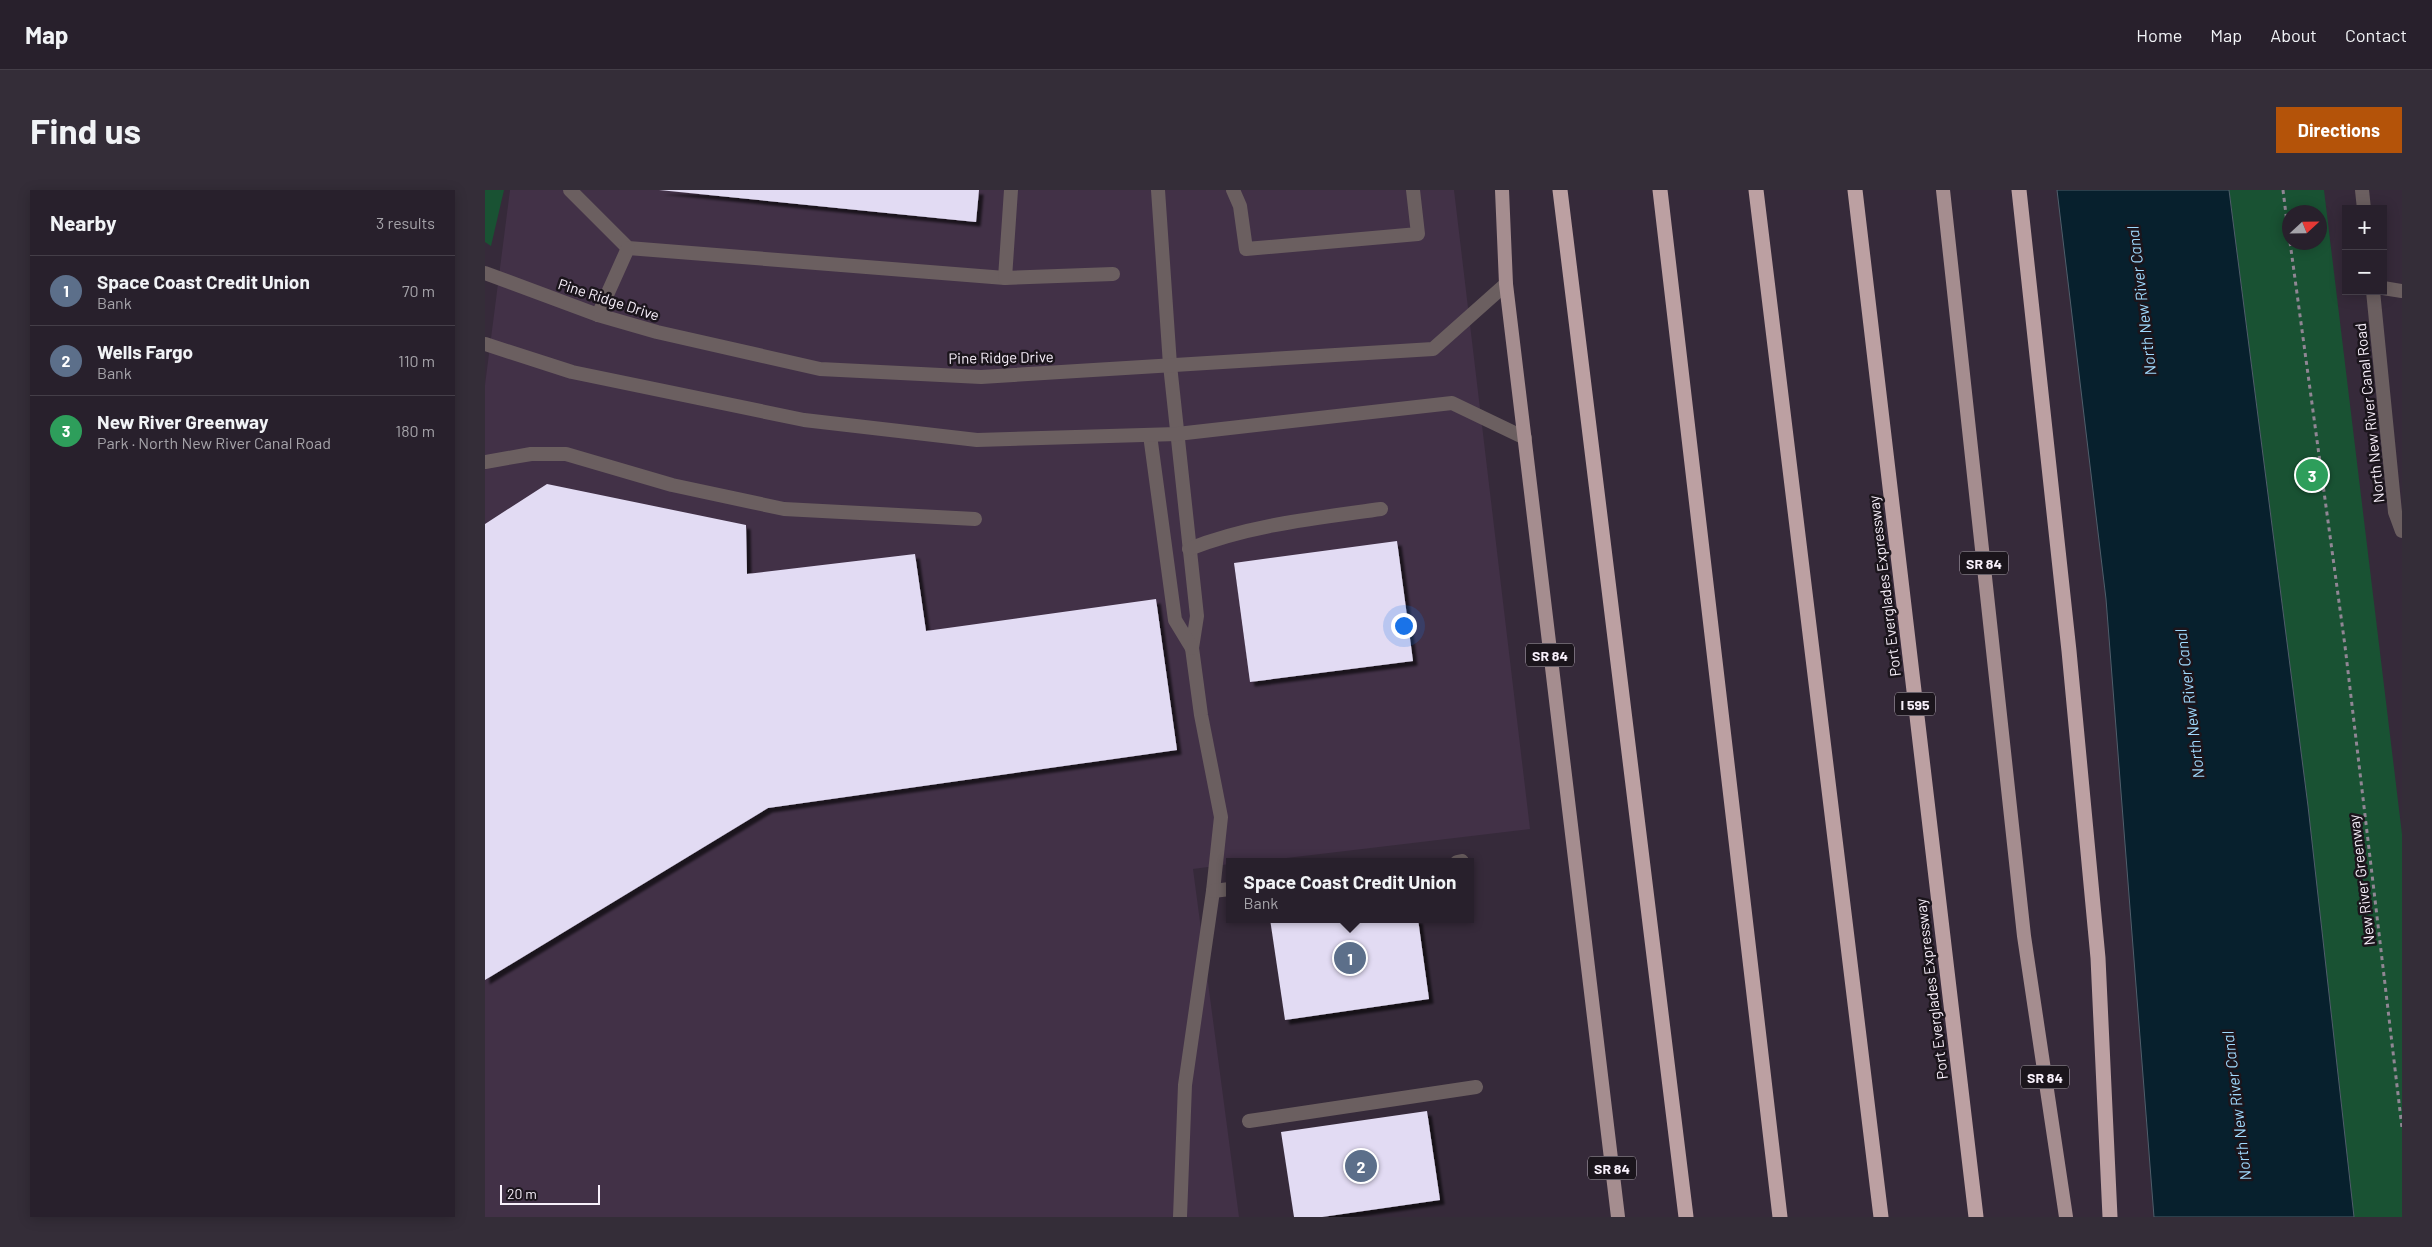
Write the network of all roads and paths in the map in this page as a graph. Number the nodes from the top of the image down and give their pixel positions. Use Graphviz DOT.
graph roads {
  1 [pos="570,190"];
  2 [pos="1011,190"];
  3 [pos="1158,190"];
  4 [pos="1233,190"];
  5 [pos="1413,190"];
  6 [pos="1502,190"];
  7 [pos="1560,190"];
  8 [pos="1660,190"];
  9 [pos="1756,190"];
  10 [pos="1855,190"];
  11 [pos="1943,190"];
  12 [pos="2019,190"];
  13 [pos="2283,190"];
  14 [pos="2363,190"];
  15 [pos="2285,205"];
  16 [pos="2364,205"];
  17 [pos="628,248"];
  18 [pos="2291,250"];
  19 [pos="485,273"];
  20 [pos="1113,274"];
  21 [pos="1005,278"];
  22 [pos="1507,284"];
  23 [pos="2387,289"];
  24 [pos="2402,291"];
  25 [pos="2373,295"];
  26 [pos="598,315"];
  27 [pos="485,344"];
  28 [pos="1170,365"];
  29 [pos="1177,434"];
  30 [pos="1150,435"];
  31 [pos="1525,438"];
  32 [pos="485,462"];
  33 [pos="1381,509"];
  34 [pos="975,519"];
  35 [pos="2402,531"];
  36 [pos="1189,549"];
  37 [pos="1192,648"];
  38 [pos="1226,889"];
  39 [pos="1213,891"];
  40 [pos="1476,1088"];
  41 [pos="1249,1121"];
  42 [pos="2402,1128"];
  43 [pos="1180,1217"];
  44 [pos="1618,1217"];
  45 [pos="1686,1217"];
  46 [pos="1780,1217"];
  47 [pos="1881,1217"];
  48 [pos="1976,1217"];
  49 [pos="2066,1217"];
  50 [pos="2110,1217"];
  1 -- 17 [label="street"];
  2 -- 21 [label="street"];
  3 -- 28 [label="street"];
  4 -- 5 [label="street"];
  6 -- 22 [label="main road, SR 84"];
  7 -- 45 [label="highway"];
  8 -- 46 [label="highway"];
  9 -- 47 [label="highway"];
  10 -- 48 [label="highway, Port Everglades Expressway / I 595"];
  11 -- 49 [label="main road, SR 84"];
  12 -- 50 [label="highway"];
  13 -- 15 [label="path, New River Greenway"];
  14 -- 16 [label="street"];
  17 -- 21 [label="street"];
  17 -- 26 [label="street"];
  18 -- 42 [label="path, New River Greenway"];
  19 -- 26 [label="street, Pine Ridge Drive"];
  20 -- 21 [label="street"];
  22 -- 28 [label="street, Pine Ridge Drive"];
  22 -- 31 [label="main road, SR 84"];
  23 -- 24 [label="street"];
  25 -- 35 [label="street, North New River Canal Road"];
  26 -- 28 [label="street, Pine Ridge Drive"];
  27 -- 30 [label="street"];
  28 -- 29 [label="street"];
  29 -- 30 [label="street"];
  29 -- 31 [label="street"];
  29 -- 36 [label="street"];
  30 -- 37 [label="street"];
  31 -- 44 [label="main road, SR 84"];
  32 -- 34 [label="street"];
  33 -- 36 [label="street"];
  36 -- 37 [label="street"];
  37 -- 39 [label="street"];
  38 -- 39 [label="street"];
  39 -- 43 [label="street"];
  40 -- 41 [label="street"];
}
